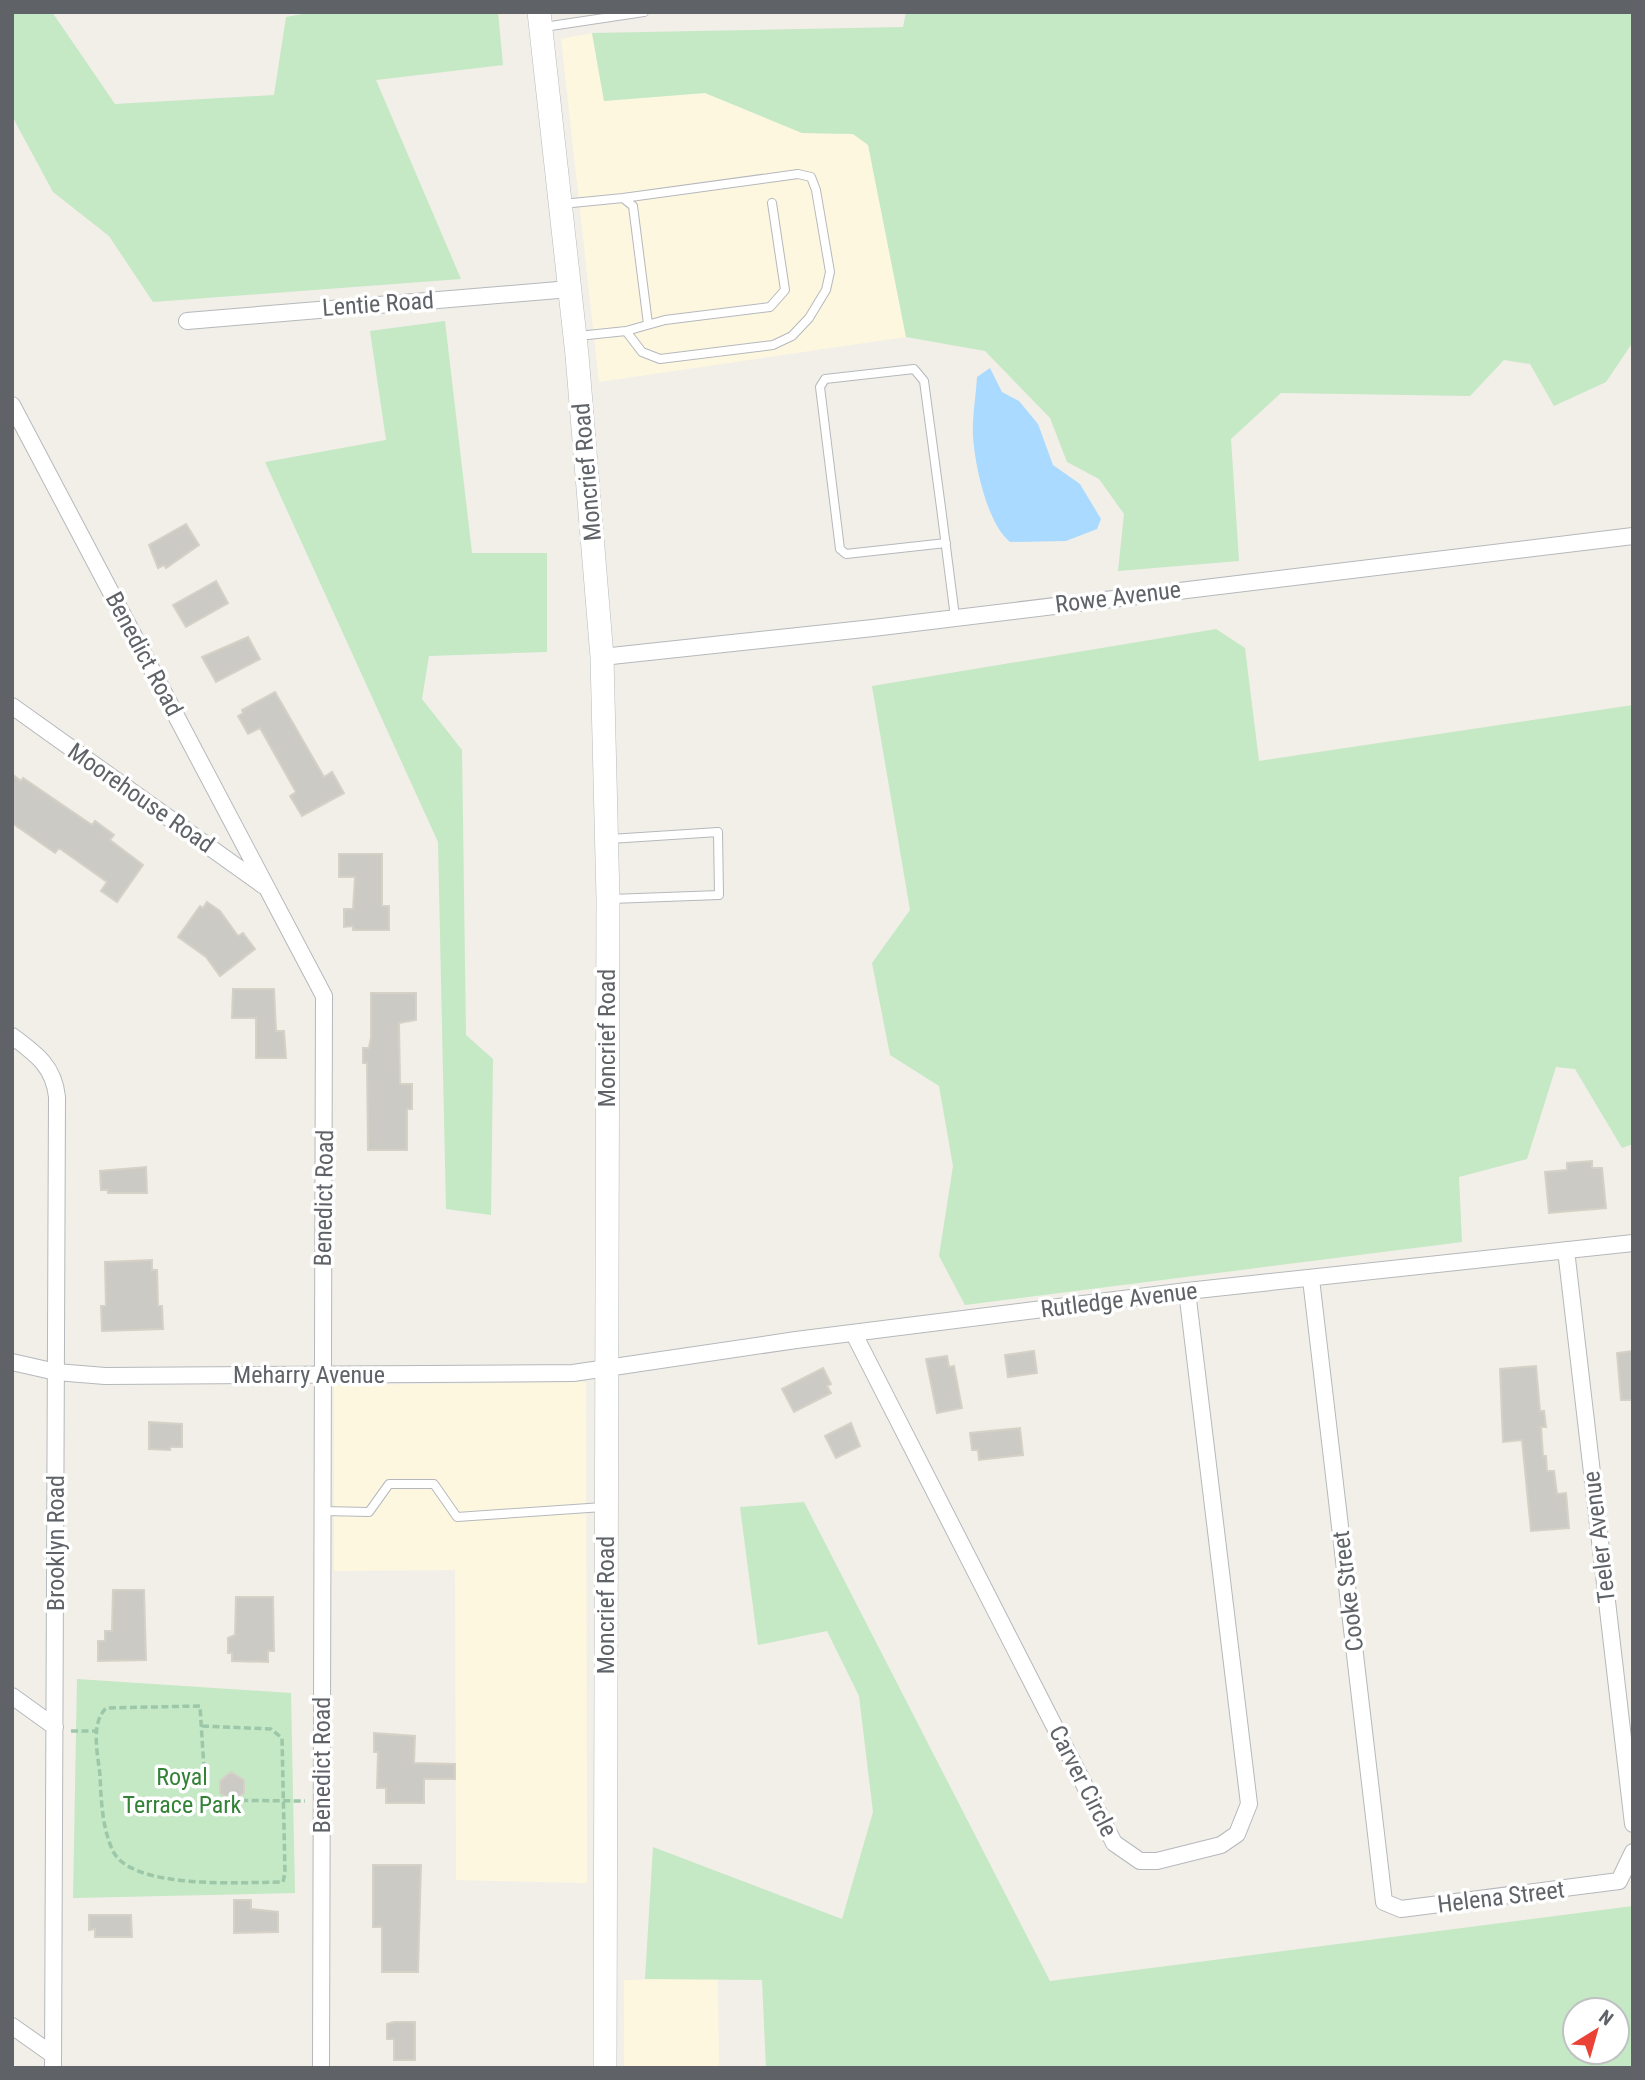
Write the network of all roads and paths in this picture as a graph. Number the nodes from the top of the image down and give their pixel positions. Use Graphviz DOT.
graph roads {
  1 [pos="644,12"];
  2 [pos="632,13"];
  3 [pos="540,20"];
  4 [pos="623,198"];
  5 [pos="772,203"];
  6 [pos="560,204"];
  7 [pos="570,289"];
  8 [pos="187,321"];
  9 [pos="648,324"];
  10 [pos="626,331"];
  11 [pos="575,336"];
  12 [pos="12,405"];
  13 [pos="1633,536"];
  14 [pos="946,543"];
  15 [pos="955,617"];
  16 [pos="602,657"];
  17 [pos="12,706"];
  18 [pos="606,839"];
  19 [pos="269,889"];
  20 [pos="608,899"];
  21 [pos="12,1036"];
  22 [pos="1633,1243"];
  23 [pos="1566,1250"];
  24 [pos="1311,1279"];
  25 [pos="1187,1291"];
  26 [pos="854,1334"];
  27 [pos="12,1362"];
  28 [pos="607,1367"];
  29 [pos="56,1372"];
  30 [pos="322,1375"];
  31 [pos="606,1506"];
  32 [pos="324,1511"];
  33 [pos="12,1696"];
  34 [pos="202,1726"];
  35 [pos="61,1728"];
  36 [pos="97,1731"];
  37 [pos="284,1801"];
  38 [pos="305,1801"];
  39 [pos="1633,1824"];
  40 [pos="1633,1852"];
  41 [pos="1384,1902"];
  42 [pos="12,2026"];
  43 [pos="53,2062"];
  44 [pos="321,2068"];
  45 [pos="605,2068"];
  1 -- 2 [label="lane"];
  2 -- 3 [label="lane"];
  3 -- 6 [label="main road, Moncrief Road"];
  4 -- 6 [label="lane"];
  4 -- 9 [label="lane"];
  4 -- 10 [label="lane"];
  5 -- 9 [label="lane"];
  6 -- 7 [label="main road, Moncrief Road"];
  7 -- 8 [label="street, Lentie Road"];
  7 -- 11 [label="main road, Moncrief Road"];
  9 -- 10 [label="lane"];
  10 -- 11 [label="lane"];
  11 -- 16 [label="main road, Moncrief Road"];
  12 -- 19 [label="street, Benedict Road"];
  13 -- 15 [label="street, Rowe Avenue"];
  14 -- 14 [label="lane"];
  14 -- 15 [label="lane"];
  15 -- 16 [label="street, Rowe Avenue"];
  16 -- 18 [label="main road, Moncrief Road"];
  17 -- 19 [label="street, Moorehouse Road"];
  18 -- 20 [label="main road, Moncrief Road"];
  18 -- 20 [label="lane"];
  19 -- 30 [label="street, Benedict Road"];
  20 -- 28 [label="main road, Moncrief Road"];
  21 -- 29 [label="street, Brooklyn Road"];
  22 -- 23 [label="street, Rutledge Avenue"];
  23 -- 24 [label="street, Rutledge Avenue"];
  23 -- 39 [label="street, Teeler Avenue"];
  24 -- 25 [label="street, Rutledge Avenue"];
  24 -- 41 [label="street, Cooke Street"];
  25 -- 26 [label="street, Rutledge Avenue"];
  25 -- 26 [label="street, Carver Circle"];
  26 -- 28 [label="street, Rutledge Avenue"];
  27 -- 29 [label="street, Meharry Avenue"];
  28 -- 30 [label="street, Meharry Avenue"];
  28 -- 31 [label="main road, Moncrief Road"];
  29 -- 30 [label="street, Meharry Avenue"];
  29 -- 35 [label="street, Brooklyn Road"];
  30 -- 32 [label="street, Benedict Road"];
  31 -- 32 [label="lane"];
  31 -- 45 [label="main road, Moncrief Road"];
  32 -- 44 [label="street, Benedict Road"];
  33 -- 35 [label="street"];
  34 -- 36 [label="path"];
  34 -- 37 [label="path"];
  34 -- 37 [label="path"];
  35 -- 36 [label="path"];
  35 -- 43 [label="street, Brooklyn Road"];
  36 -- 37 [label="path"];
  37 -- 38 [label="path"];
  40 -- 41 [label="street, Helena Street"];
  42 -- 43 [label="street"];
}
